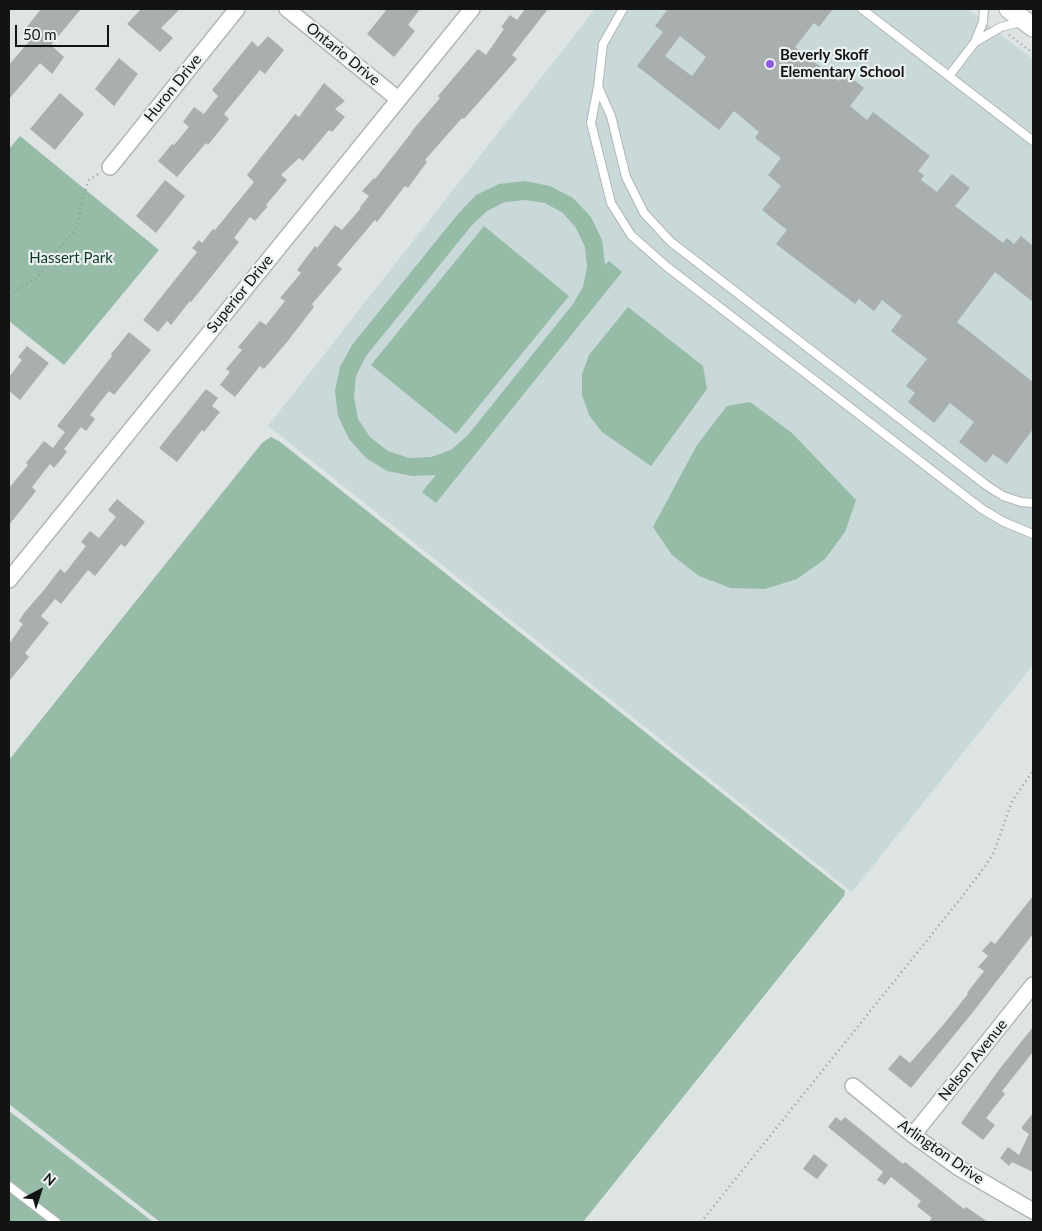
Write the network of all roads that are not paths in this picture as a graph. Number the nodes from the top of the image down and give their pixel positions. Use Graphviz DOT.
graph roads {
  1 [pos="237,9"];
  2 [pos="287,9"];
  3 [pos="472,9"];
  4 [pos="623,9"];
  5 [pos="862,9"];
  6 [pos="984,9"];
  7 [pos="1009,9"];
  8 [pos="1032,26"];
  9 [pos="975,42"];
  10 [pos="949,76"];
  11 [pos="598,88"];
  12 [pos="398,99"];
  13 [pos="1033,141"];
  14 [pos="110,167"];
  15 [pos="1033,503"];
  16 [pos="1033,534"];
  17 [pos="9,580"];
  18 [pos="1033,985"];
  19 [pos="853,1086"];
  20 [pos="913,1135"];
  21 [pos="9,1186"];
  22 [pos="1033,1211"];
  23 [pos="56,1222"];
  1 -- 14 [label="street, Huron Drive"];
  2 -- 12 [label="street, Ontario Drive"];
  3 -- 12 [label="street, Superior Drive"];
  4 -- 11 [label="lane"];
  5 -- 10 [label="lane"];
  6 -- 9 [label="lane"];
  7 -- 8 [label="street"];
  8 -- 9 [label="lane"];
  9 -- 10 [label="lane"];
  10 -- 13 [label="lane"];
  11 -- 15 [label="lane"];
  11 -- 16 [label="lane"];
  12 -- 17 [label="street, Superior Drive"];
  18 -- 20 [label="street, Nelson Avenue"];
  19 -- 20 [label="street, Arlington Drive"];
  20 -- 22 [label="street, Arlington Drive"];
  21 -- 23 [label="lane"];
}
